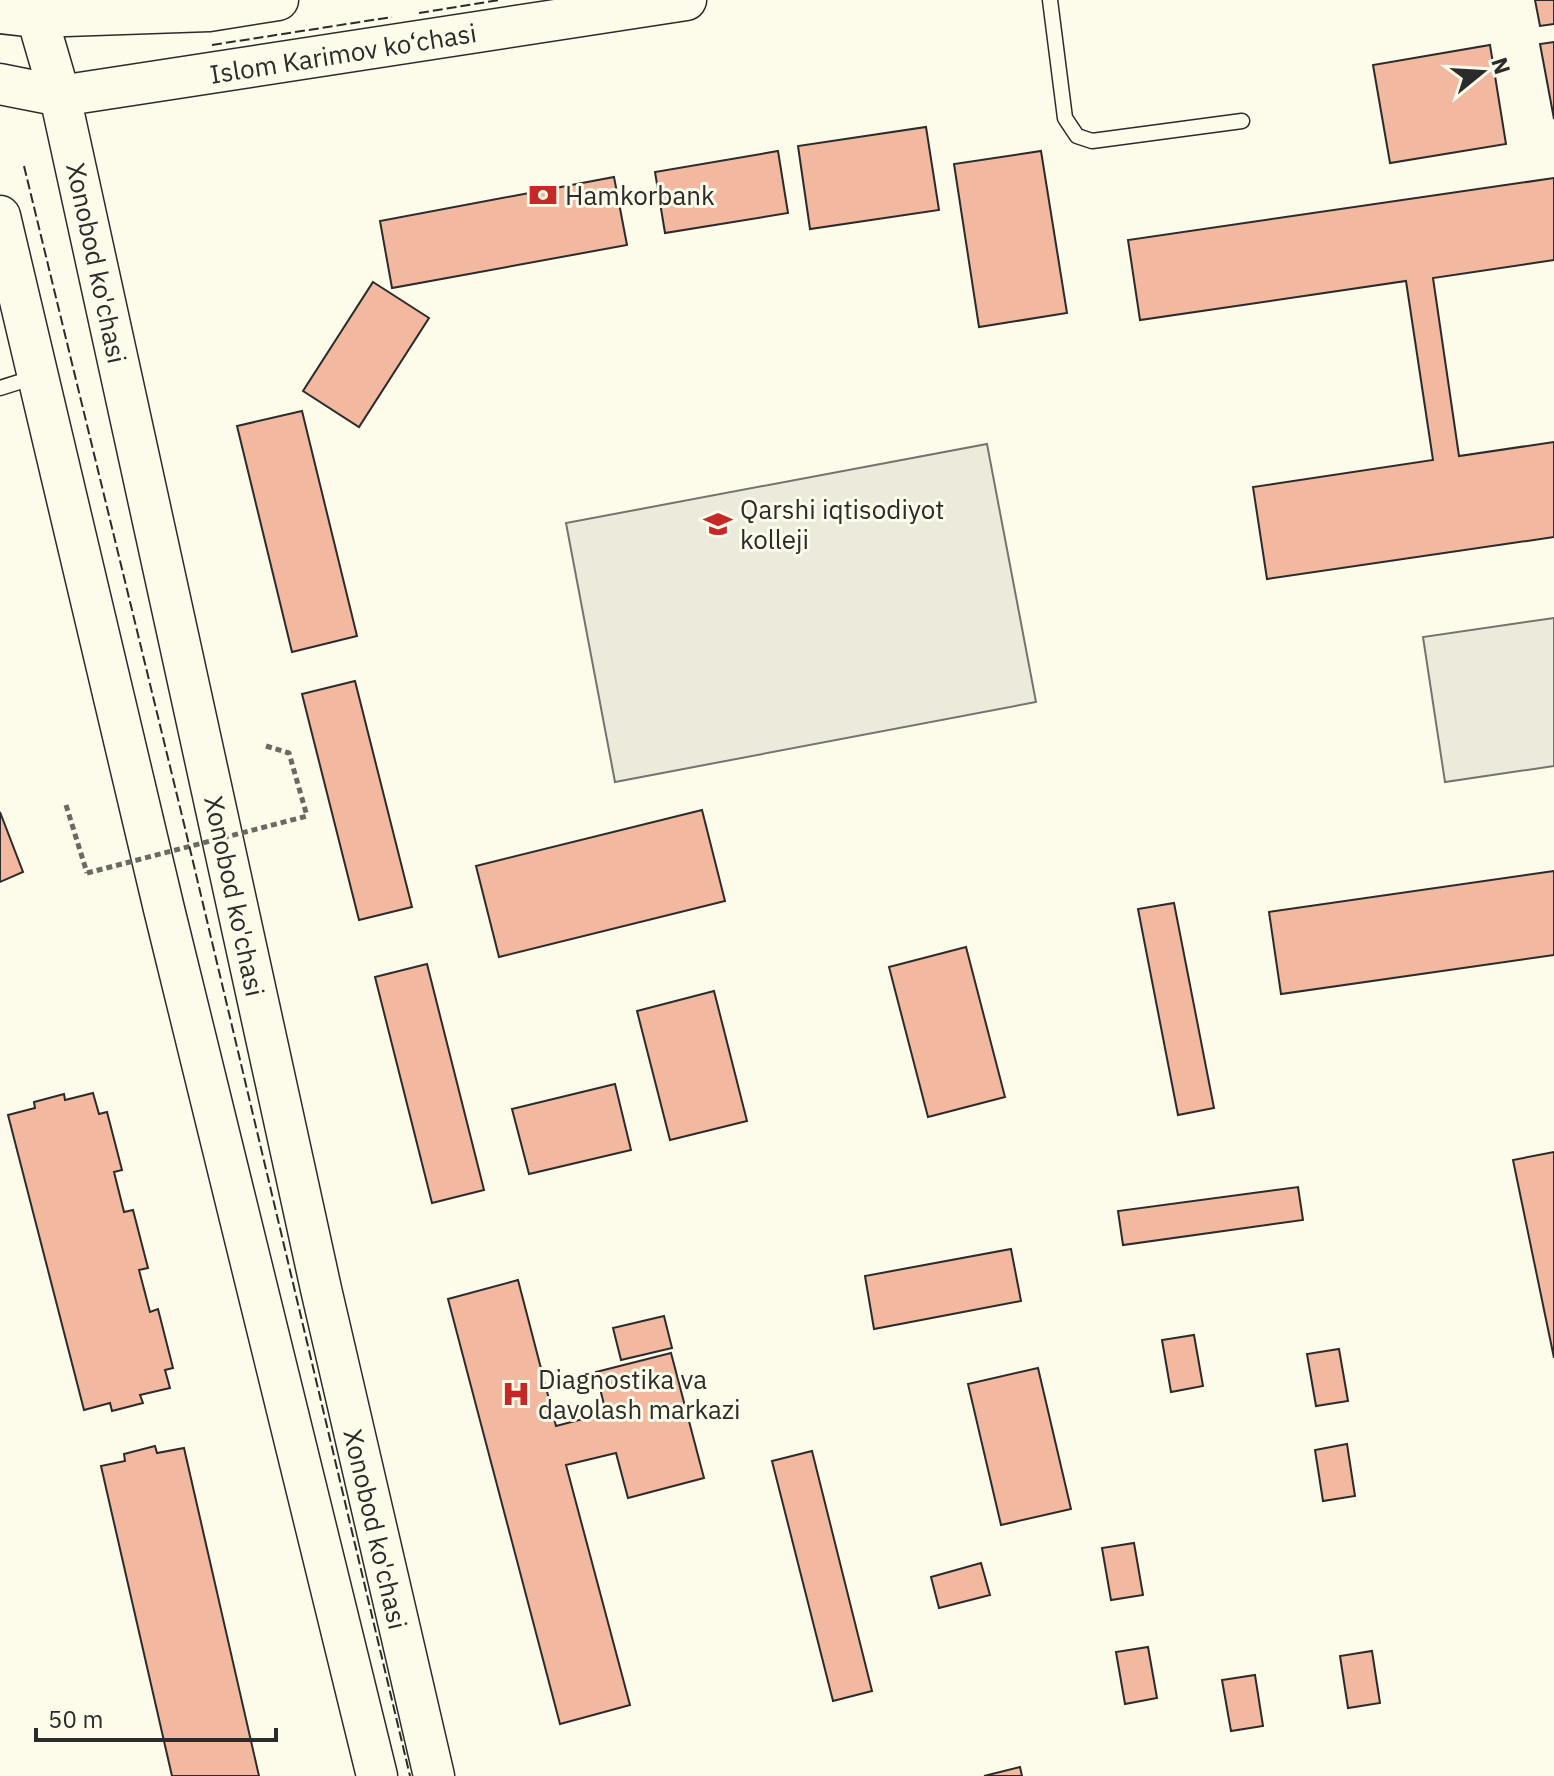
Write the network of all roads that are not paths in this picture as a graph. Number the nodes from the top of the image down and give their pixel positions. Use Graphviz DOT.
graph roads {
  1 [pos="278,0"];
  2 [pos="686,0"];
  3 [pos="1050,0"];
  4 [pos="19,15"];
  5 [pos="0,84"];
  6 [pos="60,96"];
  7 [pos="1242,121"];
  8 [pos="0,216"];
  9 [pos="39,376"];
  10 [pos="0,388"];
  11 [pos="377,1776"];
  12 [pos="434,1776"];
  1 -- 4 [label="main road"];
  2 -- 6 [label="main road, Islom Karimov ko‘chasi"];
  3 -- 7 [label="lane"];
  4 -- 6 [label="main road, Xonobod ko'chasi"];
  5 -- 6 [label="main road, Islom Karimov ko‘chasi"];
  6 -- 12 [label="main road, Xonobod ko'chasi"];
  8 -- 9 [label="main road"];
  9 -- 10 [label="lane"];
  9 -- 11 [label="main road"];
}
